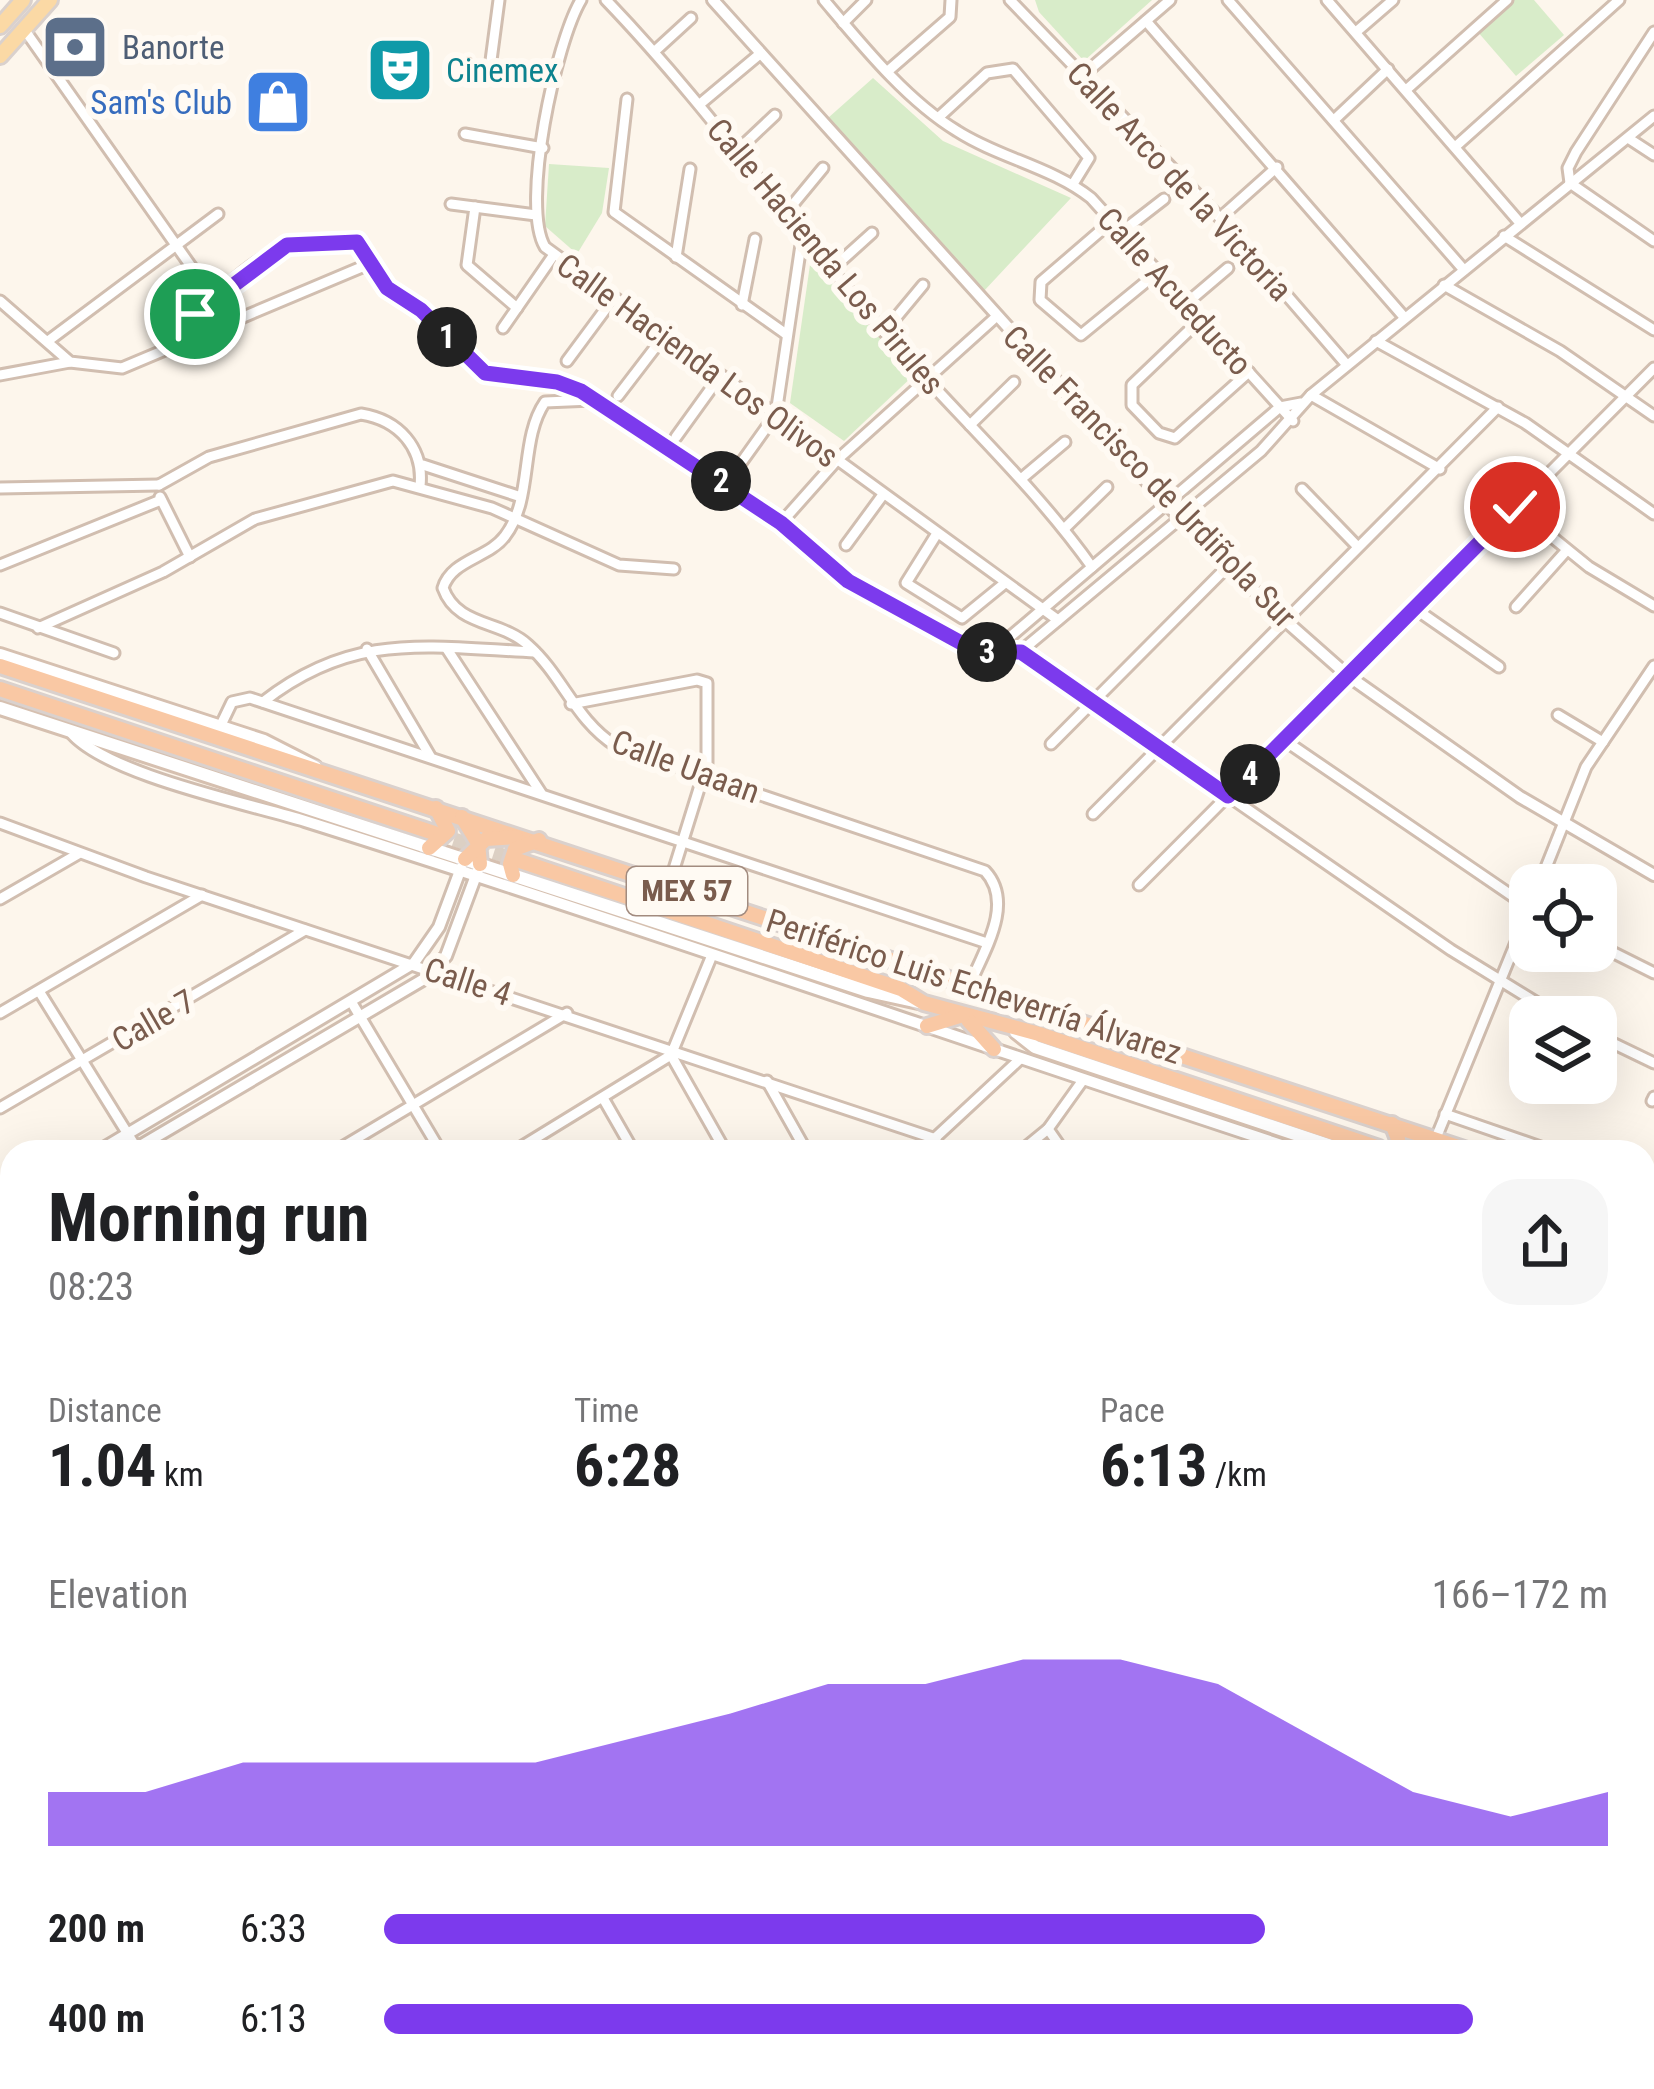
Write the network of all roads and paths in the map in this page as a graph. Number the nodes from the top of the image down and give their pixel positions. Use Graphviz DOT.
graph roads {
  1 [pos="23,0"];
  2 [pos="50,0"];
  3 [pos="499,0"];
  4 [pos="581,0"];
  5 [pos="606,0"];
  6 [pos="713,0"];
  7 [pos="824,0"];
  8 [pos="866,0"];
  9 [pos="951,0"];
  10 [pos="1010,0"];
  11 [pos="1170,0"];
  12 [pos="1228,0"];
  13 [pos="1327,0"];
  14 [pos="1393,0"];
  15 [pos="1507,0"];
  16 [pos="1619,0"];
  17 [pos="691,18"];
  18 [pos="1146,21"];
  19 [pos="843,23"];
  20 [pos="0,26"];
  21 [pos="24,29"];
  22 [pos="1356,32"];
  23 [pos="1654,32"];
  24 [pos="655,51"];
  25 [pos="761,53"];
  26 [pos="0,56"];
  27 [pos="469,65"];
  28 [pos="490,68"];
  29 [pos="1388,69"];
  30 [pos="888,70"];
  31 [pos="1082,76"];
  32 [pos="555,80"];
  33 [pos="1406,90"];
  34 [pos="627,98"];
  35 [pos="700,104"];
  36 [pos="775,115"];
  37 [pos="1654,116"];
  38 [pos="939,117"];
  39 [pos="1334,121"];
  40 [pos="465,134"];
  41 [pos="1628,138"];
  42 [pos="1455,147"];
  43 [pos="543,148"];
  44 [pos="738,150"];
  45 [pos="1654,154"];
  46 [pos="1276,167"];
  47 [pos="823,168"];
  48 [pos="690,169"];
  49 [pos="1570,183"];
  50 [pos="1073,184"];
  51 [pos="1164,199"];
  52 [pos="452,204"];
  53 [pos="475,207"];
  54 [pos="218,214"];
  55 [pos="536,214"];
  56 [pos="785,214"];
  57 [pos="1220,218"];
  58 [pos="1113,220"];
  59 [pos="1520,223"];
  60 [pos="1124,230"];
  61 [pos="872,233"];
  62 [pos="1504,236"];
  63 [pos="802,238"];
  64 [pos="754,239"];
  65 [pos="1654,241"];
  66 [pos="173,247"];
  67 [pos="554,256"];
  68 [pos="676,257"];
  69 [pos="369,264"];
  70 [pos="1228,268"];
  71 [pos="831,270"];
  72 [pos="1464,270"];
  73 [pos="1158,272"];
  74 [pos="923,285"];
  75 [pos="1444,285"];
  76 [pos="214,299"];
  77 [pos="613,299"];
  78 [pos="0,301"];
  79 [pos="1188,302"];
  80 [pos="742,305"];
  81 [pos="517,308"];
  82 [pos="997,316"];
  83 [pos="1404,317"];
  84 [pos="1201,319"];
  85 [pos="503,328"];
  86 [pos="1654,330"];
  87 [pos="884,332"];
  88 [pos="787,334"];
  89 [pos="664,336"];
  90 [pos="48,340"];
  91 [pos="1376,341"];
  92 [pos="171,346"];
  93 [pos="567,361"];
  94 [pos="70,362"];
  95 [pos="1347,365"];
  96 [pos="1654,368"];
  97 [pos="1249,372"];
  98 [pos="0,375"];
  99 [pos="720,376"];
  100 [pos="927,380"];
  101 [pos="1014,382"];
  102 [pos="1311,394"];
  103 [pos="618,396"];
  104 [pos="1625,397"];
  105 [pos="592,400"];
  106 [pos="1301,403"];
  107 [pos="1280,406"];
  108 [pos="1498,407"];
  109 [pos="776,414"];
  110 [pos="1654,416"];
  111 [pos="1293,421"];
  112 [pos="970,424"];
  113 [pos="676,437"];
  114 [pos="1065,442"];
  115 [pos="1568,454"];
  116 [pos="837,460"];
  117 [pos="423,465"];
  118 [pos="1440,469"];
  119 [pos="736,470"];
  120 [pos="1021,479"];
  121 [pos="159,485"];
  122 [pos="420,486"];
  123 [pos="1107,487"];
  124 [pos="0,488"];
  125 [pos="1302,489"];
  126 [pos="518,496"];
  127 [pos="882,496"];
  128 [pos="160,500"];
  129 [pos="1167,503"];
  130 [pos="1515,507"];
  131 [pos="1654,514"];
  132 [pos="514,517"];
  133 [pos="1179,517"];
  134 [pos="781,523"];
  135 [pos="1064,529"];
  136 [pos="936,535"];
  137 [pos="846,545"];
  138 [pos="1357,546"];
  139 [pos="1567,550"];
  140 [pos="190,557"];
  141 [pos="0,565"];
  142 [pos="1228,566"];
  143 [pos="1092,567"];
  144 [pos="674,569"];
  145 [pos="1005,583"];
  146 [pos="1654,606"];
  147 [pos="1516,607"];
  148 [pos="1414,608"];
  149 [pos="1046,609"];
  150 [pos="0,613"];
  151 [pos="1058,620"];
  152 [pos="1288,622"];
  153 [pos="38,628"];
  154 [pos="997,648"];
  155 [pos="367,649"];
  156 [pos="447,649"];
  157 [pos="535,652"];
  158 [pos="1021,652"];
  159 [pos="114,653"];
  160 [pos="0,655"];
  161 [pos="0,666"];
  162 [pos="1654,666"];
  163 [pos="1499,667"];
  164 [pos="1348,675"];
  165 [pos="0,689"];
  166 [pos="263,702"];
  167 [pos="1092,702"];
  168 [pos="571,704"];
  169 [pos="0,708"];
  170 [pos="1558,715"];
  171 [pos="220,727"];
  172 [pos="70,731"];
  173 [pos="1284,740"];
  174 [pos="1603,742"];
  175 [pos="1051,744"];
  176 [pos="1162,749"];
  177 [pos="430,756"];
  178 [pos="324,774"];
  179 [pos="704,775"];
  180 [pos="541,793"];
  181 [pos="1228,796"];
  182 [pos="436,808"];
  183 [pos="458,814"];
  184 [pos="1093,814"];
  185 [pos="0,823"];
  186 [pos="1562,824"];
  187 [pos="533,838"];
  188 [pos="431,840"];
  189 [pos="683,842"];
  190 [pos="478,843"];
  191 [pos="78,854"];
  192 [pos="1547,864"];
  193 [pos="470,868"];
  194 [pos="516,868"];
  195 [pos="1654,874"];
  196 [pos="669,885"];
  197 [pos="1139,885"];
  198 [pos="1509,894"];
  199 [pos="202,895"];
  200 [pos="0,899"];
  201 [pos="305,930"];
  202 [pos="988,943"];
  203 [pos="1617,954"];
  204 [pos="712,955"];
  205 [pos="1509,958"];
  206 [pos="414,963"];
  207 [pos="434,970"];
  208 [pos="1654,973"];
  209 [pos="1499,982"];
  210 [pos="969,986"];
  211 [pos="39,991"];
  212 [pos="1523,996"];
  213 [pos="352,1003"];
  214 [pos="0,1013"];
  215 [pos="567,1013"];
  216 [pos="964,1016"];
  217 [pos="361,1018"];
  218 [pos="927,1026"];
  219 [pos="1016,1032"];
  220 [pos="1617,1045"];
  221 [pos="994,1049"];
  222 [pos="673,1052"];
  223 [pos="84,1060"];
  224 [pos="1018,1060"];
  225 [pos="1654,1063"];
  226 [pos="1083,1080"];
  227 [pos="767,1081"];
  228 [pos="603,1099"];
  229 [pos="413,1105"];
  230 [pos="0,1108"];
  231 [pos="1444,1114"];
  232 [pos="1392,1124"];
  233 [pos="1048,1129"];
  234 [pos="128,1134"];
  235 [pos="936,1139"];
  236 [pos="118,1140"];
  237 [pos="130,1140"];
  238 [pos="154,1140"];
  239 [pos="354,1140"];
  240 [pos="434,1140"];
  241 [pos="536,1140"];
  242 [pos="627,1140"];
  243 [pos="720,1140"];
  244 [pos="800,1140"];
  245 [pos="1035,1140"];
  246 [pos="1056,1140"];
  247 [pos="1266,1140"];
  248 [pos="1313,1140"];
  249 [pos="1357,1140"];
  250 [pos="1396,1140"];
  251 [pos="1423,1140"];
  252 [pos="1437,1140"];
  253 [pos="1520,1140"];
  1 -- 20 [label="main road"];
  2 -- 21 [label="main road"];
  3 -- 28 [label="street"];
  4 -- 32 [label="street, Calle Hacienda Los Olivos"];
  5 -- 24 [label="street, Calle Hacienda Los Pirules"];
  6 -- 25 [label="street, Calle Francisco de Urdiñola Sur"];
  7 -- 19 [label="street, Calle Acueducto"];
  8 -- 19 [label="street"];
  9 -- 30 [label="street"];
  10 -- 31 [label="street, Calle Arco de la Victoria"];
  11 -- 18 [label="street"];
  12 -- 39 [label="street"];
  13 -- 22 [label="street"];
  14 -- 22 [label="street"];
  15 -- 33 [label="street"];
  16 -- 42 [label="street"];
  17 -- 24 [label="street"];
  18 -- 31 [label="street"];
  18 -- 46 [label="street"];
  19 -- 30 [label="street, Calle Acueducto"];
  21 -- 26 [label="main road"];
  21 -- 66 [label="street"];
  22 -- 29 [label="street"];
  23 -- 49 [label="street"];
  24 -- 35 [label="street, Calle Hacienda Los Pirules"];
  25 -- 35 [label="street"];
  25 -- 82 [label="street, Calle Francisco de Urdiñola Sur"];
  27 -- 28 [label="street"];
  28 -- 32 [label="street"];
  29 -- 33 [label="street"];
  29 -- 39 [label="street"];
  30 -- 38 [label="street, Calle Acueducto"];
  31 -- 57 [label="street, Calle Arco de la Victoria"];
  32 -- 43 [label="street, Calle Hacienda Los Olivos"];
  33 -- 42 [label="street"];
  34 -- 68 [label="street"];
  35 -- 44 [label="street, Calle Hacienda Los Pirules"];
  36 -- 44 [label="street"];
  37 -- 41 [label="street"];
  38 -- 50 [label="street, Calle Acueducto"];
  38 -- 50 [label="street"];
  39 -- 72 [label="street"];
  40 -- 43 [label="street"];
  41 -- 45 [label="street"];
  41 -- 49 [label="street"];
  42 -- 59 [label="street"];
  43 -- 55 [label="street, Calle Hacienda Los Olivos"];
  44 -- 56 [label="street, Calle Hacienda Los Pirules"];
  46 -- 57 [label="street"];
  46 -- 83 [label="street"];
  47 -- 56 [label="street"];
  48 -- 68 [label="street"];
  49 -- 59 [label="street"];
  49 -- 65 [label="street"];
  50 -- 58 [label="street, Calle Acueducto"];
  51 -- 60 [label="street"];
  52 -- 53 [label="street"];
  53 -- 55 [label="street"];
  53 -- 81 [label="street"];
  54 -- 66 [label="street"];
  55 -- 67 [label="street, Calle Hacienda Los Olivos"];
  56 -- 63 [label="street, Calle Hacienda Los Pirules"];
  57 -- 95 [label="street, Calle Arco de la Victoria"];
  58 -- 60 [label="street, Calle Acueducto"];
  58 -- 73 [label="street"];
  59 -- 62 [label="street"];
  60 -- 73 [label="street, Calle Acueducto"];
  61 -- 71 [label="street"];
  62 -- 72 [label="street"];
  62 -- 86 [label="street"];
  63 -- 71 [label="street, Calle Hacienda Los Pirules"];
  63 -- 88 [label="street"];
  64 -- 80 [label="street"];
  66 -- 76 [label="street"];
  66 -- 90 [label="street"];
  67 -- 77 [label="street, Calle Hacienda Los Olivos"];
  67 -- 81 [label="street"];
  68 -- 80 [label="street"];
  69 -- 76 [label="street"];
  69 -- 92 [label="street"];
  69 -- 105 [label="street"];
  70 -- 79 [label="street"];
  71 -- 87 [label="street, Calle Hacienda Los Pirules"];
  72 -- 75 [label="street"];
  73 -- 79 [label="street, Calle Acueducto"];
  74 -- 87 [label="street"];
  75 -- 83 [label="street"];
  75 -- 104 [label="street"];
  76 -- 92 [label="street"];
  77 -- 89 [label="street, Calle Hacienda Los Olivos"];
  77 -- 93 [label="street"];
  78 -- 90 [label="street"];
  79 -- 84 [label="street, Calle Acueducto"];
  80 -- 88 [label="street"];
  81 -- 85 [label="street"];
  82 -- 100 [label="street"];
  82 -- 129 [label="street, Calle Francisco de Urdiñola Sur"];
  83 -- 91 [label="street"];
  84 -- 97 [label="street, Calle Acueducto"];
  84 -- 97 [label="street"];
  87 -- 100 [label="street, Calle Hacienda Los Pirules"];
  88 -- 109 [label="street"];
  89 -- 99 [label="street, Calle Hacienda Los Olivos"];
  89 -- 103 [label="street"];
  90 -- 94 [label="street"];
  91 -- 95 [label="street"];
  91 -- 108 [label="street"];
  92 -- 94 [label="street"];
  94 -- 98 [label="street"];
  95 -- 102 [label="street"];
  96 -- 104 [label="street"];
  97 -- 107 [label="street, Calle Acueducto"];
  99 -- 109 [label="street, Calle Hacienda Los Olivos"];
  99 -- 113 [label="street"];
  100 -- 112 [label="street, Calle Hacienda Los Pirules"];
  100 -- 116 [label="street"];
  101 -- 112 [label="street"];
  102 -- 106 [label="street"];
  102 -- 118 [label="street"];
  104 -- 110 [label="street"];
  104 -- 115 [label="street"];
  105 -- 126 [label="street"];
  105 -- 134 [label="street"];
  106 -- 107 [label="street"];
  106 -- 111 [label="street"];
  107 -- 111 [label="street, Calle Acueducto"];
  107 -- 129 [label="street"];
  108 -- 115 [label="street"];
  108 -- 118 [label="street"];
  109 -- 116 [label="street, Calle Hacienda Los Olivos"];
  109 -- 119 [label="street"];
  111 -- 133 [label="street"];
  112 -- 120 [label="street, Calle Hacienda Los Pirules"];
  114 -- 120 [label="street"];
  115 -- 130 [label="street"];
  115 -- 131 [label="street"];
  116 -- 127 [label="street, Calle Hacienda Los Olivos"];
  116 -- 134 [label="street"];
  117 -- 121 [label="street"];
  117 -- 122 [label="street"];
  117 -- 126 [label="street"];
  118 -- 138 [label="street"];
  120 -- 135 [label="street, Calle Hacienda Los Pirules"];
  121 -- 124 [label="street"];
  121 -- 128 [label="street"];
  122 -- 132 [label="street"];
  122 -- 140 [label="street"];
  123 -- 135 [label="street"];
  125 -- 138 [label="street"];
  126 -- 132 [label="street"];
  127 -- 136 [label="street, Calle Hacienda Los Olivos"];
  127 -- 137 [label="street"];
  128 -- 140 [label="street"];
  128 -- 141 [label="street"];
  129 -- 133 [label="street, Calle Francisco de Urdiñola Sur"];
  129 -- 143 [label="street"];
  130 -- 139 [label="street"];
  130 -- 148 [label="street"];
  132 -- 144 [label="street"];
  132 -- 157 [label="street, Calle Uaaan"];
  133 -- 142 [label="street, Calle Francisco de Urdiñola Sur"];
  133 -- 151 [label="street"];
  134 -- 154 [label="street"];
  135 -- 143 [label="street, Calle Hacienda Los Pirules"];
  136 -- 145 [label="street, Calle Hacienda Los Olivos"];
  136 -- 145 [label="street"];
  138 -- 152 [label="street"];
  139 -- 146 [label="street"];
  139 -- 147 [label="street"];
  140 -- 153 [label="street"];
  142 -- 152 [label="street, Calle Francisco de Urdiñola Sur"];
  142 -- 167 [label="street"];
  143 -- 149 [label="street"];
  145 -- 149 [label="street, Calle Hacienda Los Olivos"];
  148 -- 163 [label="street"];
  148 -- 164 [label="street"];
  149 -- 151 [label="street, Calle Hacienda Los Olivos"];
  149 -- 154 [label="street"];
  150 -- 153 [label="street"];
  151 -- 158 [label="street"];
  152 -- 164 [label="street, Calle Francisco de Urdiñola Sur"];
  152 -- 176 [label="street"];
  153 -- 159 [label="street"];
  154 -- 158 [label="street"];
  155 -- 156 [label="street"];
  155 -- 166 [label="street"];
  155 -- 177 [label="street"];
  156 -- 157 [label="street"];
  156 -- 180 [label="street"];
  157 -- 168 [label="street, Calle Uaaan"];
  158 -- 167 [label="street"];
  160 -- 171 [label="main road, Periférico Luis Echeverría Álvarez"];
  161 -- 178 [label="highway, MEX 57"];
  162 -- 174 [label="street"];
  164 -- 173 [label="street"];
  164 -- 186 [label="street, Calle Francisco de Urdiñola Sur"];
  165 -- 188 [label="highway"];
  166 -- 171 [label="street"];
  166 -- 177 [label="street"];
  167 -- 175 [label="street"];
  167 -- 176 [label="street"];
  168 -- 179 [label="street, Calle Uaaan"];
  168 -- 179 [label="street"];
  169 -- 172 [label="main road, Periférico Luis Echeverría Álvarez"];
  170 -- 174 [label="street"];
  171 -- 178 [label="main road, Periférico Luis Echeverría Álvarez"];
  172 -- 188 [label="main road, Periférico Luis Echeverría Álvarez"];
  172 -- 193 [label="street, Periférico Luis Echeverría Álvarez"];
  173 -- 181 [label="street"];
  173 -- 198 [label="street"];
  174 -- 186 [label="street"];
  176 -- 181 [label="street"];
  176 -- 184 [label="street"];
  177 -- 180 [label="street"];
  178 -- 182 [label="highway, Periférico Luis Echeverría Álvarez / MEX 57"];
  179 -- 189 [label="street"];
  179 -- 202 [label="street, Calle Uaaan"];
  180 -- 189 [label="street"];
  181 -- 197 [label="street"];
  181 -- 209 [label="street"];
  182 -- 183 [label="highway, Periférico Luis Echeverría Álvarez / MEX 57"];
  182 -- 188 [label="highway"];
  183 -- 187 [label="highway, Periférico Luis Echeverría Álvarez / MEX 57"];
  183 -- 190 [label="highway"];
  185 -- 191 [label="street, Calle 4"];
  186 -- 192 [label="street"];
  186 -- 195 [label="street, Calle Francisco de Urdiñola Sur"];
  187 -- 190 [label="highway"];
  187 -- 194 [label="highway"];
  187 -- 196 [label="highway, Periférico Luis Echeverría Álvarez / MEX 57"];
  188 -- 193 [label="main road, Periférico Luis Echeverría Álvarez"];
  189 -- 196 [label="street"];
  189 -- 202 [label="street"];
  190 -- 193 [label="highway"];
  191 -- 199 [label="street, Calle 4"];
  191 -- 200 [label="street"];
  193 -- 194 [label="main road, Periférico Luis Echeverría Álvarez"];
  193 -- 204 [label="street, Periférico Luis Echeverría Álvarez"];
  193 -- 206 [label="street"];
  193 -- 207 [label="street"];
  194 -- 216 [label="highway, Periférico Luis Echeverría Álvarez / MEX 57"];
  196 -- 210 [label="highway, Periférico Luis Echeverría Álvarez / MEX 57"];
  199 -- 201 [label="street, Calle 4"];
  199 -- 211 [label="street"];
  201 -- 206 [label="street, Calle 4"];
  201 -- 223 [label="street, Calle 7"];
  202 -- 210 [label="street, Calle Uaaan"];
  203 -- 208 [label="street"];
  204 -- 218 [label="street, Periférico Luis Echeverría Álvarez"];
  204 -- 222 [label="street"];
  205 -- 209 [label="street"];
  206 -- 207 [label="street, Calle 4"];
  206 -- 213 [label="street"];
  207 -- 215 [label="street, Calle 4"];
  207 -- 217 [label="street"];
  209 -- 212 [label="street"];
  209 -- 231 [label="street"];
  210 -- 232 [label="highway, Periférico Luis Echeverría Álvarez / MEX 57"];
  211 -- 214 [label="street"];
  211 -- 223 [label="street"];
  213 -- 217 [label="street"];
  213 -- 234 [label="street"];
  215 -- 222 [label="street, Calle 4"];
  215 -- 229 [label="street"];
  216 -- 218 [label="highway"];
  216 -- 219 [label="highway, Periférico Luis Echeverría Álvarez / MEX 57"];
  216 -- 221 [label="highway"];
  217 -- 229 [label="street"];
  217 -- 238 [label="street"];
  218 -- 221 [label="street, Periférico Luis Echeverría Álvarez"];
  219 -- 248 [label="main road, Periférico Luis Echeverría Álvarez"];
  219 -- 249 [label="highway, Periférico Luis Echeverría Álvarez / MEX 57"];
  220 -- 225 [label="street"];
  221 -- 224 [label="street, Periférico Luis Echeverría Álvarez"];
  222 -- 227 [label="street, Calle 4"];
  222 -- 228 [label="street"];
  222 -- 243 [label="street"];
  223 -- 230 [label="street, Calle 7"];
  223 -- 234 [label="street"];
  224 -- 226 [label="street, Periférico Luis Echeverría Álvarez"];
  224 -- 235 [label="street"];
  226 -- 233 [label="street"];
  226 -- 247 [label="street, Periférico Luis Echeverría Álvarez"];
  227 -- 235 [label="street, Calle 4"];
  227 -- 244 [label="street"];
  228 -- 241 [label="street"];
  228 -- 242 [label="street"];
  229 -- 239 [label="street"];
  229 -- 240 [label="street"];
  231 -- 252 [label="street"];
  231 -- 253 [label="street"];
  232 -- 250 [label="highway"];
  232 -- 251 [label="highway, Periférico Luis Echeverría Álvarez / MEX 57"];
  233 -- 245 [label="street"];
  233 -- 246 [label="street"];
  234 -- 236 [label="street"];
  234 -- 237 [label="street"];
}
